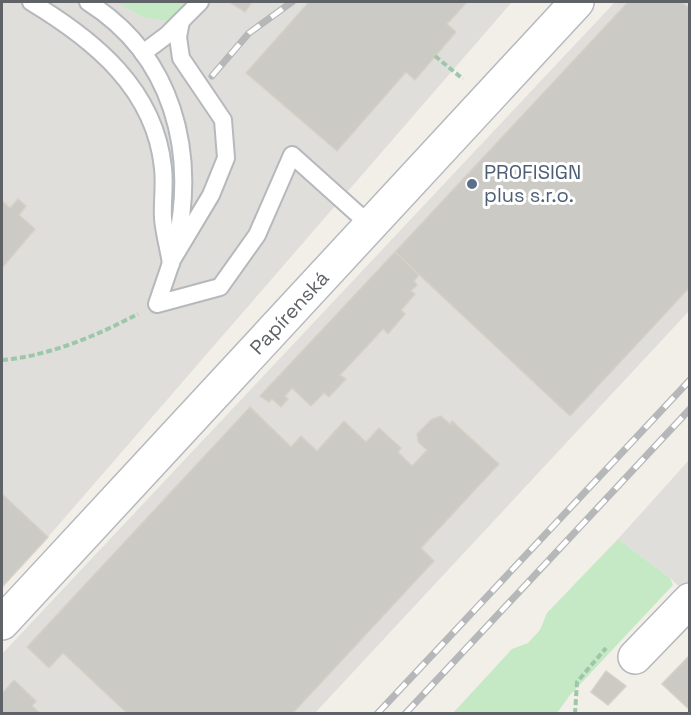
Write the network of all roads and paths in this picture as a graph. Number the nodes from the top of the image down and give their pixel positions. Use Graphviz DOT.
graph roads {
  1 [pos="31,2"];
  2 [pos="88,2"];
  3 [pos="200,2"];
  4 [pos="578,2"];
  5 [pos="181,21"];
  6 [pos="143,53"];
  7 [pos="435,56"];
  8 [pos="487,99"];
  9 [pos="370,225"];
  10 [pos="172,262"];
  11 [pos="157,304"];
  12 [pos="2,360"];
  13 [pos="690,600"];
  14 [pos="2,623"];
  15 [pos="635,657"];
  1 -- 10 [label="lane"];
  2 -- 6 [label="lane"];
  3 -- 5 [label="lane"];
  4 -- 8 [label="street, Papírenská"];
  5 -- 6 [label="lane"];
  5 -- 10 [label="lane"];
  6 -- 10 [label="lane"];
  7 -- 8 [label="path"];
  8 -- 9 [label="street, Papírenská"];
  9 -- 11 [label="lane"];
  9 -- 14 [label="street, Papírenská"];
  10 -- 11 [label="lane"];
  11 -- 12 [label="path"];
  13 -- 15 [label="street"];
}
